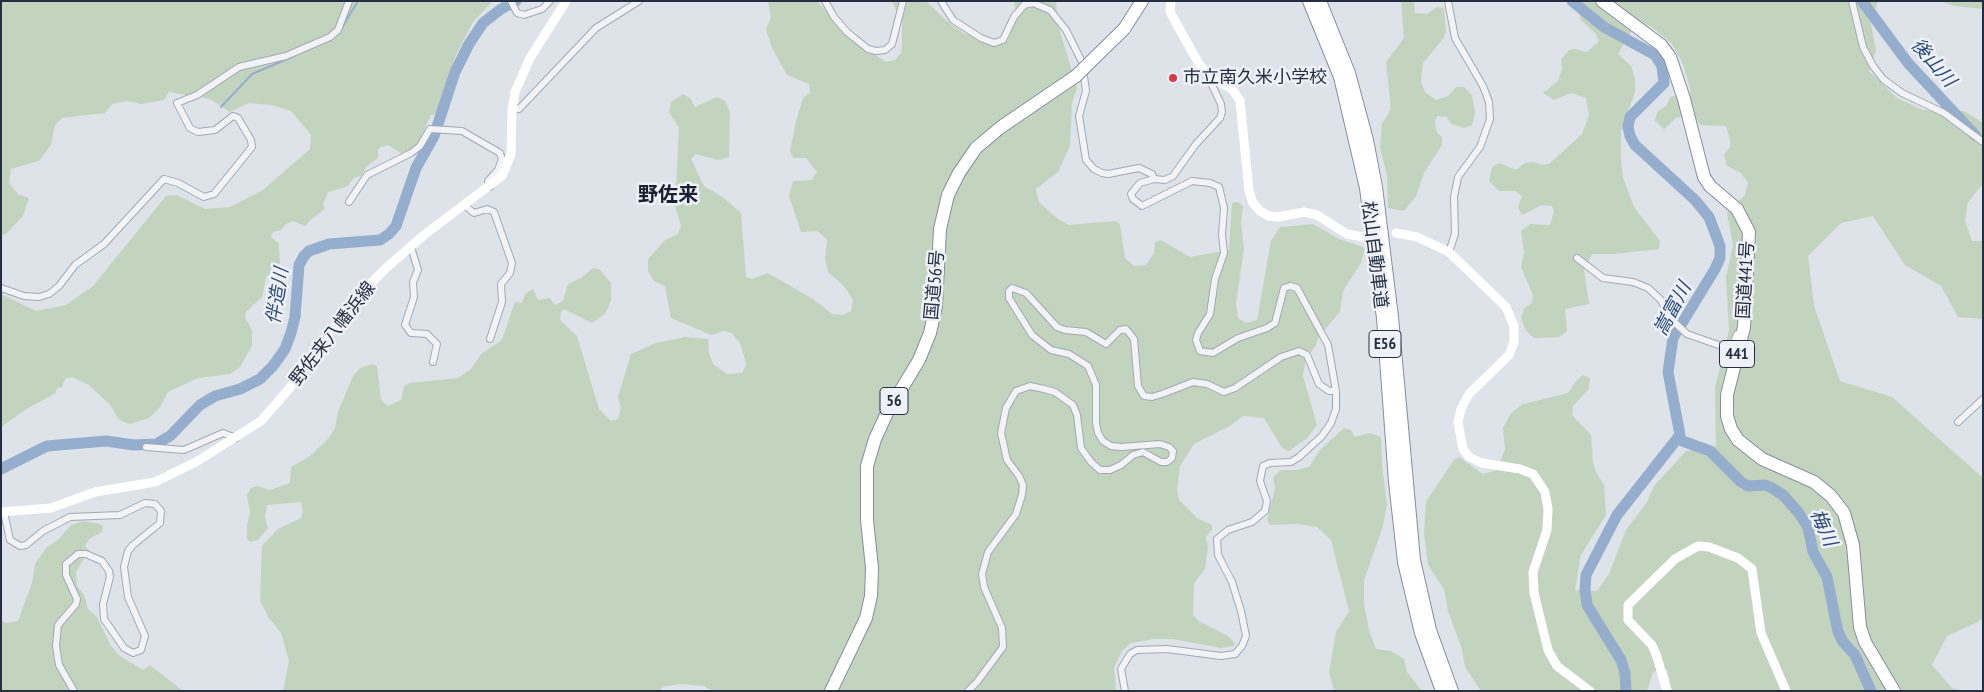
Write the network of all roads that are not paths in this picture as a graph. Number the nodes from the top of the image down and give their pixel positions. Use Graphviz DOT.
graph roads {
  1 [pos="349,1"];
  2 [pos="511,1"];
  3 [pos="550,1"];
  4 [pos="566,1"];
  5 [pos="639,1"];
  6 [pos="825,1"];
  7 [pos="903,1"];
  8 [pos="941,1"];
  9 [pos="1142,1"];
  10 [pos="1171,1"];
  11 [pos="1309,1"];
  12 [pos="1320,1"];
  13 [pos="1448,1"];
  14 [pos="1602,1"];
  15 [pos="1852,1"];
  16 [pos="1211,77"];
  17 [pos="512,110"];
  18 [pos="1983,142"];
  19 [pos="1154,179"];
  20 [pos="490,187"];
  21 [pos="349,202"];
  22 [pos="464,206"];
  23 [pos="1396,233"];
  24 [pos="1363,237"];
  25 [pos="411,247"];
  26 [pos="1449,252"];
  27 [pos="1577,258"];
  28 [pos="1,288"];
  29 [pos="1744,327"];
  30 [pos="490,339"];
  31 [pos="433,362"];
  32 [pos="1336,391"];
  33 [pos="1983,399"];
  34 [pos="1958,422"];
  35 [pos="236,438"];
  36 [pos="146,447"];
  37 [pos="3,512"];
  38 [pos="74,691"];
  39 [pos="831,691"];
  40 [pos="968,691"];
  41 [pos="1124,691"];
  42 [pos="1442,691"];
  43 [pos="1452,691"];
  44 [pos="1590,691"];
  45 [pos="1667,691"];
  46 [pos="1786,691"];
  47 [pos="1894,691"];
  1 -- 28 [label="street"];
  2 -- 3 [label="street"];
  4 -- 17 [label="street, 野佐来八幡浜線"];
  5 -- 17 [label="street"];
  6 -- 7 [label="street"];
  8 -- 19 [label="street"];
  9 -- 39 [label="highway, 国道56号 / 56, bridge"];
  10 -- 16 [label="street"];
  11 -- 42 [label="highway, 松山自動車道 / E56"];
  12 -- 43 [label="highway, 松山自動車道 / E56"];
  13 -- 26 [label="street"];
  14 -- 29 [label="highway, 国道441号 / 441"];
  15 -- 18 [label="street"];
  16 -- 19 [label="street"];
  16 -- 24 [label="street"];
  17 -- 20 [label="street, 野佐来八幡浜線"];
  19 -- 32 [label="street"];
  20 -- 21 [label="street"];
  20 -- 22 [label="street, 野佐来八幡浜線"];
  22 -- 25 [label="street, 野佐来八幡浜線"];
  22 -- 30 [label="street"];
  23 -- 26 [label="street"];
  25 -- 31 [label="street"];
  25 -- 35 [label="street, 野佐来八幡浜線"];
  26 -- 44 [label="street"];
  27 -- 29 [label="street"];
  29 -- 47 [label="highway, 国道441号 / 441"];
  32 -- 40 [label="street"];
  32 -- 41 [label="street"];
  33 -- 34 [label="street"];
  35 -- 36 [label="street"];
  35 -- 37 [label="street, 野佐来八幡浜線"];
  37 -- 38 [label="street"];
  45 -- 46 [label="street"];
}
